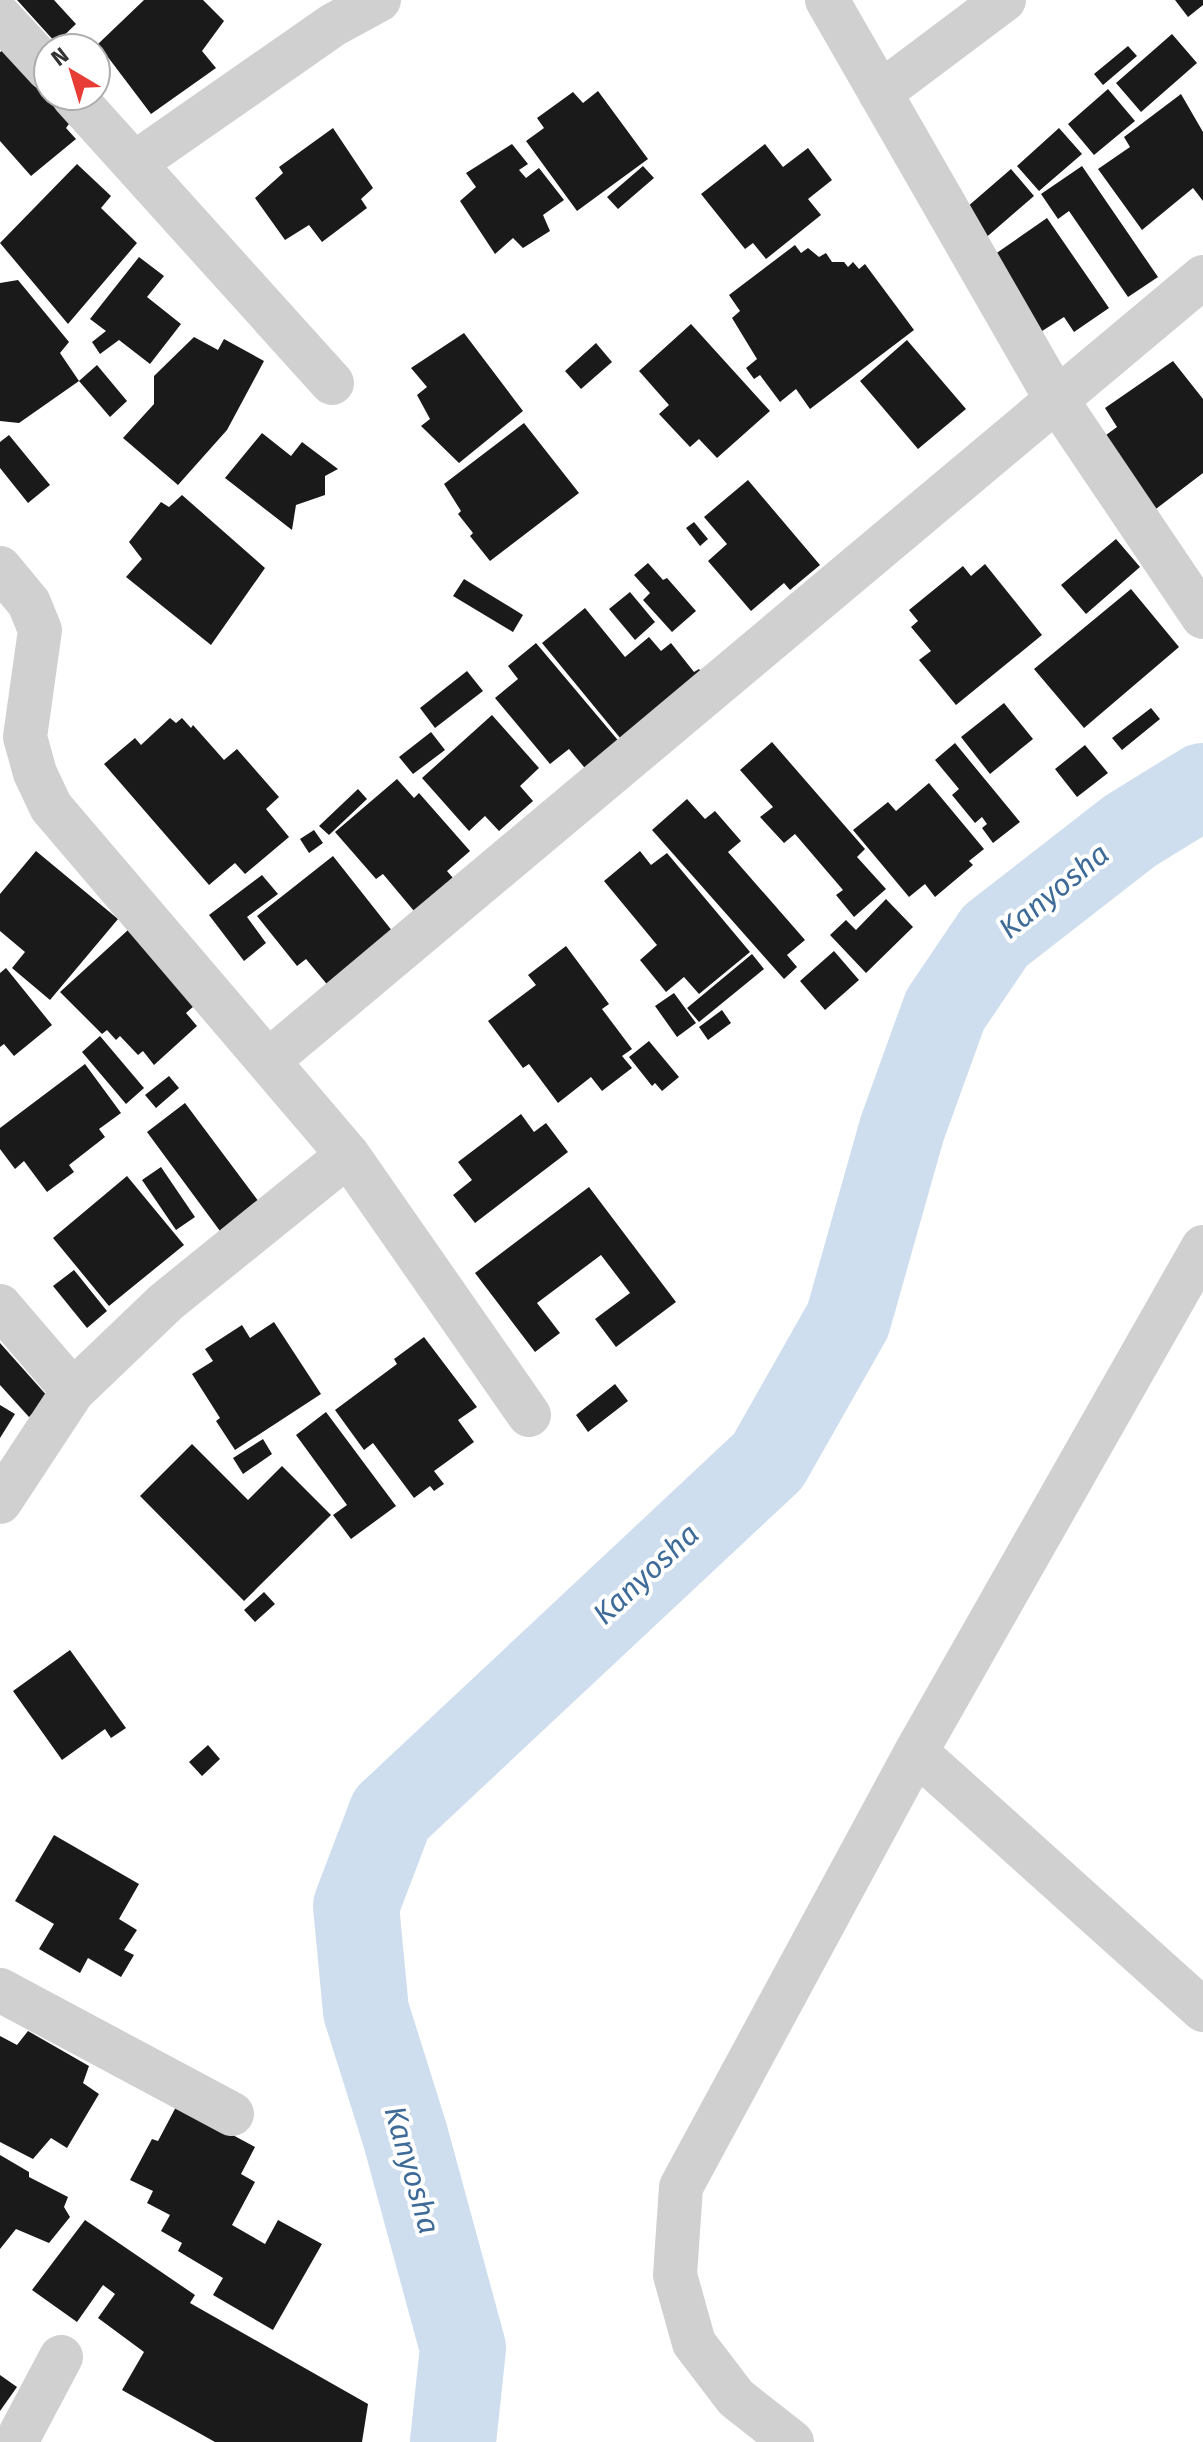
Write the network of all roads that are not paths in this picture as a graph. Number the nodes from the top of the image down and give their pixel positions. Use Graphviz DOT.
graph roads {
  1 [pos="379,0"];
  2 [pos="827,0"];
  3 [pos="1004,0"];
  4 [pos="0,17"];
  5 [pos="32,52"];
  6 [pos="880,93"];
  7 [pos="88,112"];
  8 [pos="135,163"];
  9 [pos="1203,277"];
  10 [pos="332,383"];
  11 [pos="1056,399"];
  12 [pos="0,568"];
  13 [pos="1203,617"];
  14 [pos="268,1061"];
  15 [pos="348,1155"];
  16 [pos="1203,1247"];
  17 [pos="0,1306"];
  18 [pos="73,1391"];
  19 [pos="529,1415"];
  20 [pos="0,1502"];
  21 [pos="916,1752"];
  22 [pos="0,1990"];
  23 [pos="1203,2010"];
  24 [pos="232,2114"];
  25 [pos="61,2357"];
  26 [pos="16,2442"];
  27 [pos="792,2442"];
  1 -- 8 [label="street"];
  2 -- 6 [label="street"];
  3 -- 6 [label="street"];
  4 -- 5 [label="street"];
  6 -- 11 [label="street"];
  7 -- 8 [label="street"];
  8 -- 10 [label="street"];
  9 -- 11 [label="street"];
  11 -- 13 [label="street"];
  11 -- 14 [label="street"];
  12 -- 14 [label="street"];
  14 -- 15 [label="street"];
  15 -- 18 [label="street"];
  15 -- 19 [label="street"];
  16 -- 21 [label="street"];
  17 -- 18 [label="street"];
  18 -- 20 [label="street"];
  21 -- 23 [label="street"];
  21 -- 27 [label="street"];
  22 -- 24 [label="street"];
  25 -- 26 [label="street"];
}
